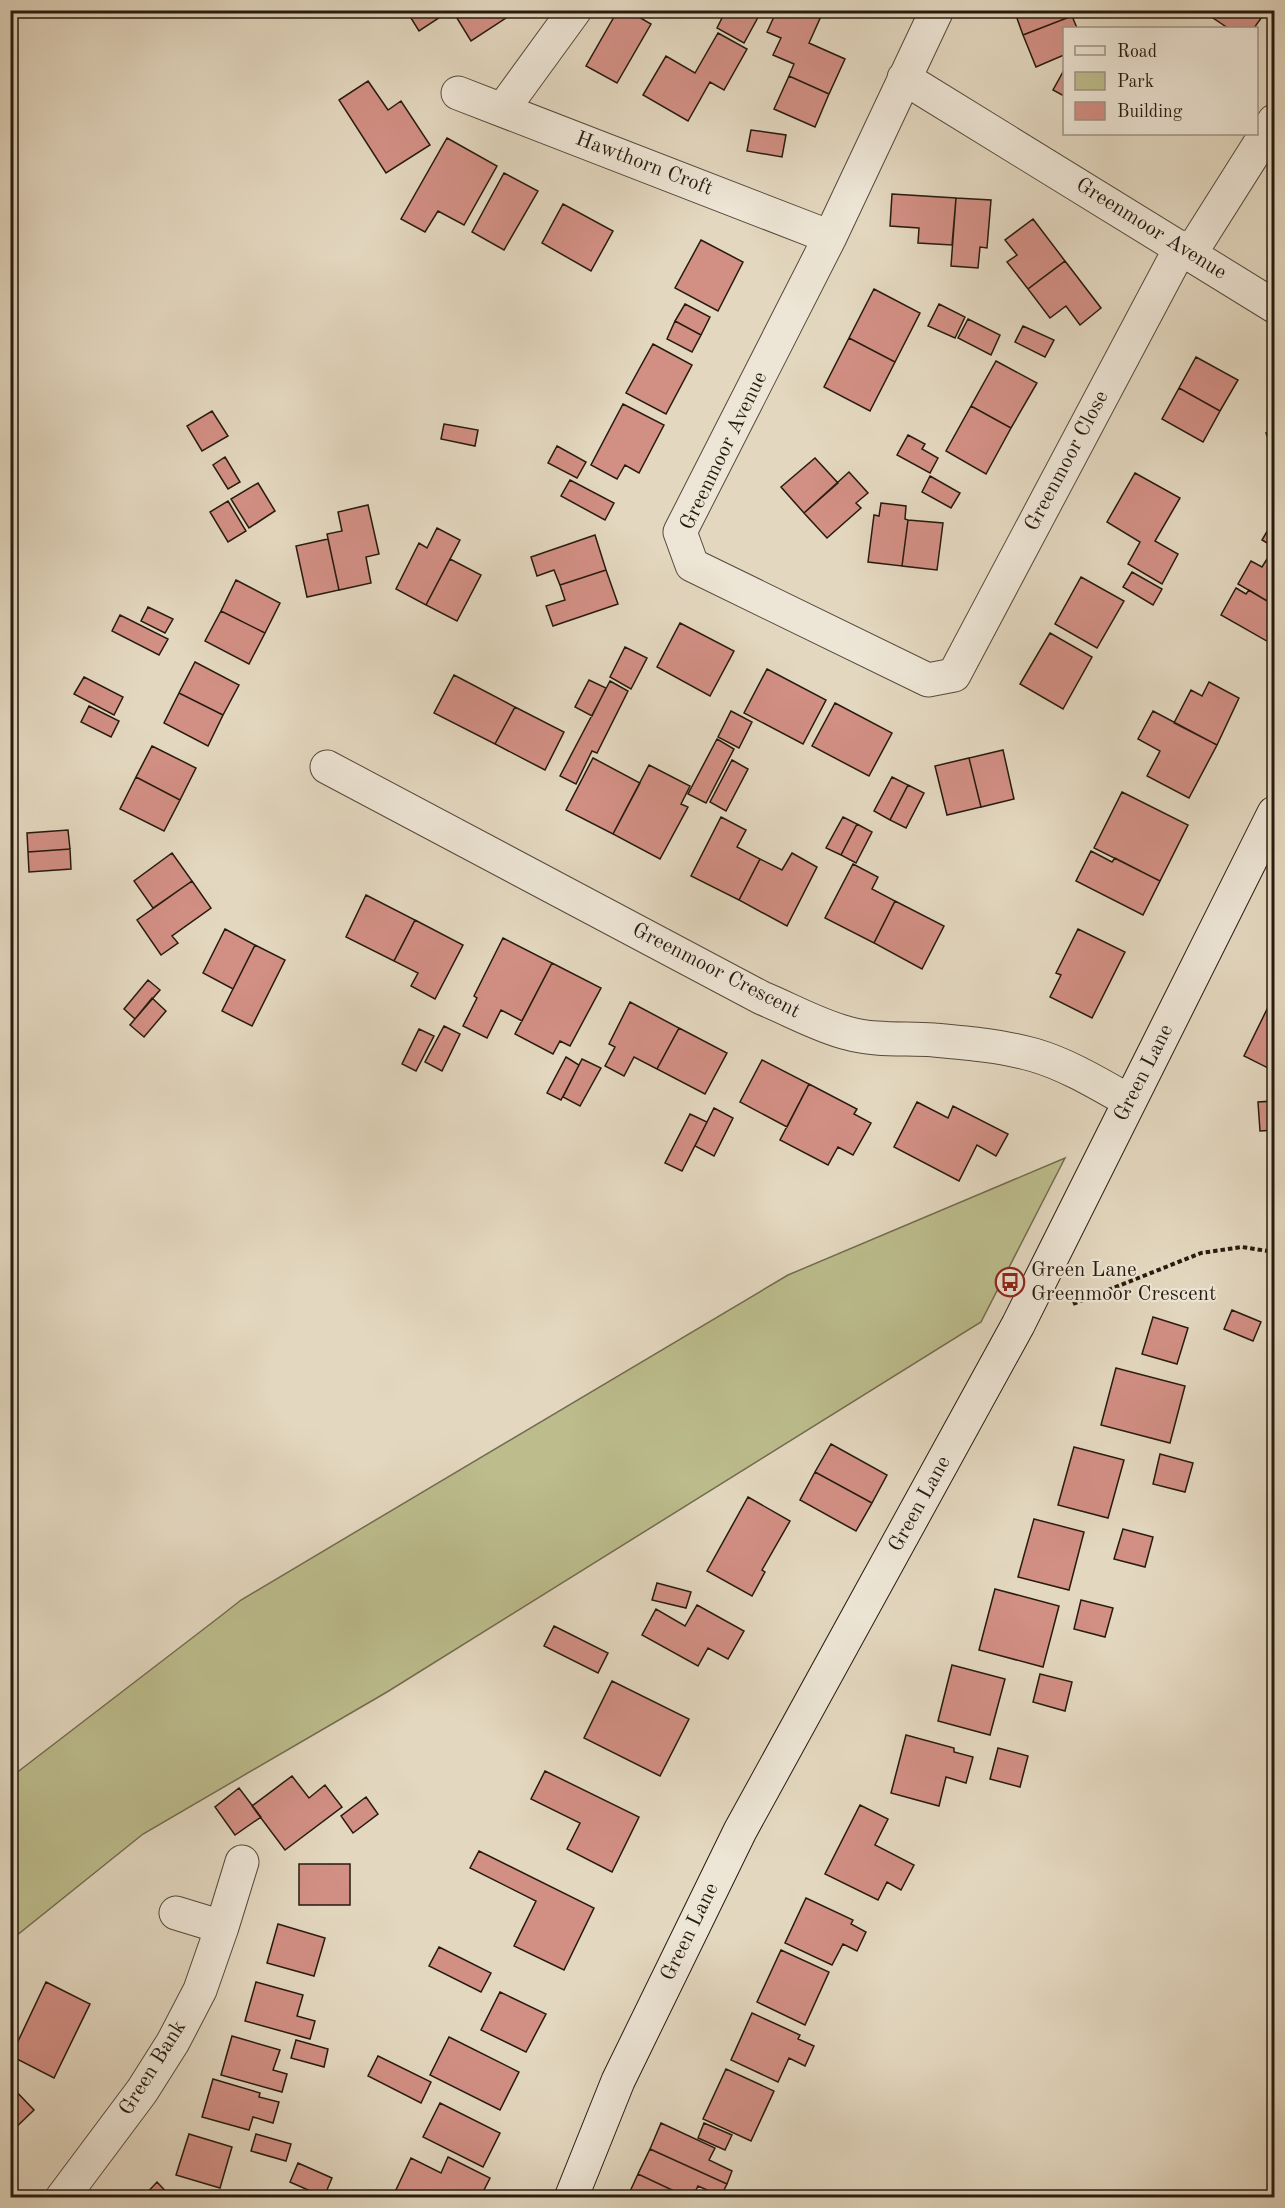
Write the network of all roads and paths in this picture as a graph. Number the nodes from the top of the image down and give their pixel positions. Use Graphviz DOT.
graph roads {
  1 [pos="575,10"];
  2 [pos="937,10"];
  3 [pos="904,78"];
  4 [pos="459,93"];
  5 [pos="503,109"];
  6 [pos="1275,121"];
  7 [pos="830,237"];
  8 [pos="1185,250"];
  9 [pos="1275,306"];
  10 [pos="954,675"];
  11 [pos="327,768"];
  12 [pos="1275,813"];
  13 [pos="1129,1101"];
  14 [pos="1275,1252"];
  15 [pos="1072,1304"];
  16 [pos="242,1862"];
  17 [pos="176,1913"];
  18 [pos="222,1927"];
  19 [pos="62,2198"];
  20 [pos="572,2198"];
  1 -- 5 [label="street"];
  2 -- 3 [label="street, Greenmoor Avenue"];
  3 -- 7 [label="street, Greenmoor Avenue"];
  3 -- 8 [label="street, Greenmoor Avenue"];
  4 -- 5 [label="street, Hawthorn Croft"];
  5 -- 7 [label="street, Hawthorn Croft"];
  6 -- 8 [label="street, Greenmoor Close"];
  7 -- 10 [label="street, Greenmoor Avenue"];
  8 -- 9 [label="street, Greenmoor Avenue"];
  8 -- 10 [label="street, Greenmoor Close"];
  11 -- 13 [label="street, Greenmoor Crescent"];
  12 -- 13 [label="street, Green Lane"];
  13 -- 20 [label="street, Green Lane"];
  14 -- 15 [label="path"];
  16 -- 18 [label="street, Green Bank"];
  17 -- 18 [label="street"];
  18 -- 19 [label="street, Green Bank"];
}
